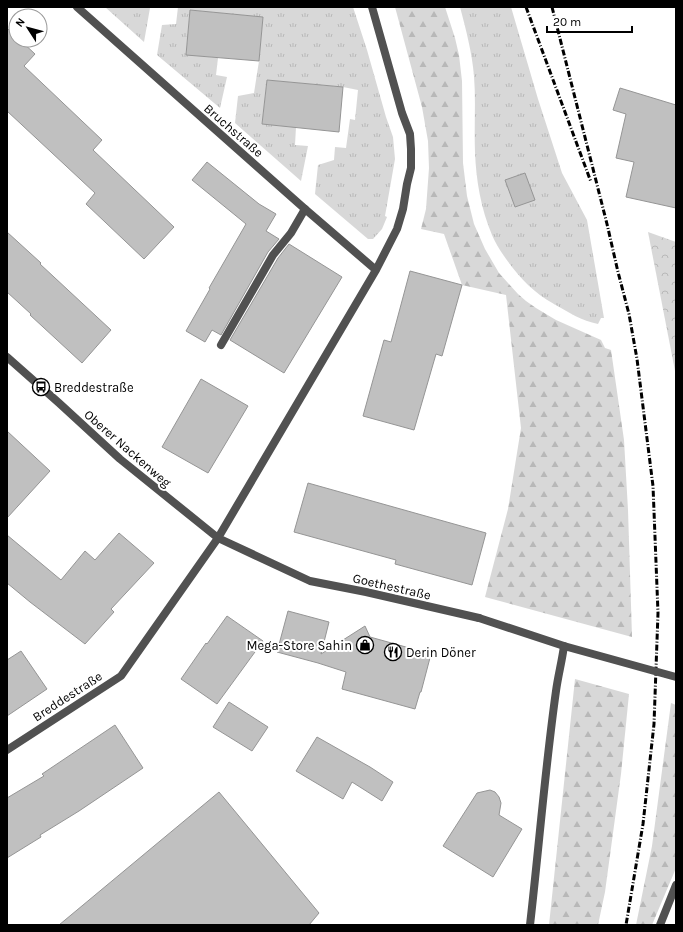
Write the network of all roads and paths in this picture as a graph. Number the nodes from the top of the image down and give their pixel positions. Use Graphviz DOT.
graph roads {
  1 [pos="77,7"];
  2 [pos="372,7"];
  3 [pos="305,209"];
  4 [pos="376,270"];
  5 [pos="221,345"];
  6 [pos="7,357"];
  7 [pos="218,538"];
  8 [pos="564,646"];
  9 [pos="676,677"];
  10 [pos="7,750"];
  11 [pos="676,885"];
  12 [pos="530,925"];
  13 [pos="660,925"];
  1 -- 3 [label="street, Bruchstraße"];
  2 -- 4 [label="street, Breddestraße"];
  3 -- 4 [label="street, Bruchstraße"];
  3 -- 5 [label="street"];
  4 -- 7 [label="street, Breddestraße"];
  6 -- 7 [label="street, Oberer Nackenweg"];
  7 -- 8 [label="street, Goethestraße, bridge"];
  7 -- 10 [label="street, Breddestraße"];
  8 -- 9 [label="street, Goethestraße, bridge"];
  8 -- 12 [label="street"];
  11 -- 13 [label="street"];
}
